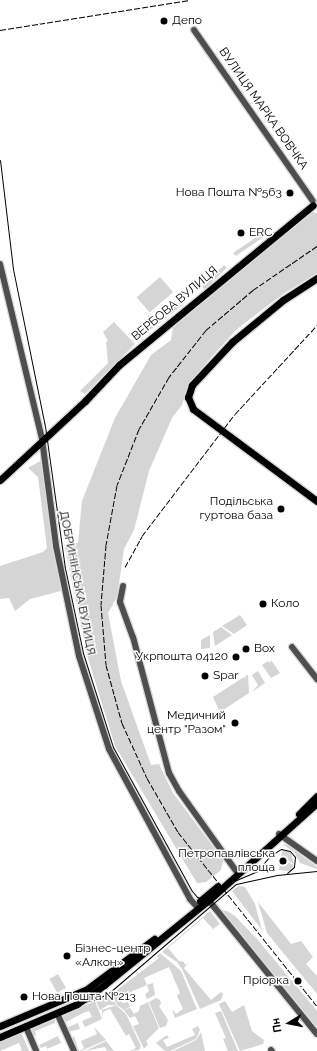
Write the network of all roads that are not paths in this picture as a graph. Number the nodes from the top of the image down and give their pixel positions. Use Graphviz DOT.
graph roads {
  1 [pos="194,30"];
  2 [pos="315,203"];
  3 [pos="0,264"];
  4 [pos="317,278"];
  5 [pos="42,439"];
  6 [pos="0,480"];
  7 [pos="317,501"];
  8 [pos="122,586"];
  9 [pos="292,647"];
  10 [pos="317,678"];
  11 [pos="317,796"];
  12 [pos="317,803"];
  13 [pos="280,835"];
  14 [pos="317,861"];
  15 [pos="236,871"];
  16 [pos="208,898"];
  17 [pos="197,906"];
  18 [pos="56,1013"];
  19 [pos="0,1026"];
  20 [pos="26,1027"];
  21 [pos="317,1034"];
  22 [pos="0,1037"];
  23 [pos="36,1051"];
  24 [pos="74,1051"];
  1 -- 2 [label="street, ВУЛИЦЯ МАРКА ВОВЧКА"];
  2 -- 5 [label="main road, ВЕРБОВА ВУЛИЦЯ"];
  3 -- 5 [label="street, ДОБРИНІНСЬКА ВУЛИЦЯ"];
  4 -- 7 [label="main road"];
  5 -- 6 [label="main road, ВЕРБОВА ВУЛИЦЯ"];
  5 -- 17 [label="street, ДОБРИНІНСЬКА ВУЛИЦЯ"];
  8 -- 15 [label="street"];
  9 -- 10 [label="street"];
  11 -- 13 [label="main road"];
  12 -- 13 [label="main road"];
  13 -- 14 [label="street"];
  13 -- 15 [label="main road"];
  13 -- 16 [label="main road"];
  15 -- 16 [label="main road"];
  16 -- 17 [label="main road"];
  16 -- 21 [label="street"];
  17 -- 18 [label="main road"];
  17 -- 19 [label="main road"];
  18 -- 20 [label="main road"];
  18 -- 24 [label="street"];
  20 -- 22 [label="main road"];
  20 -- 23 [label="street"];
}
